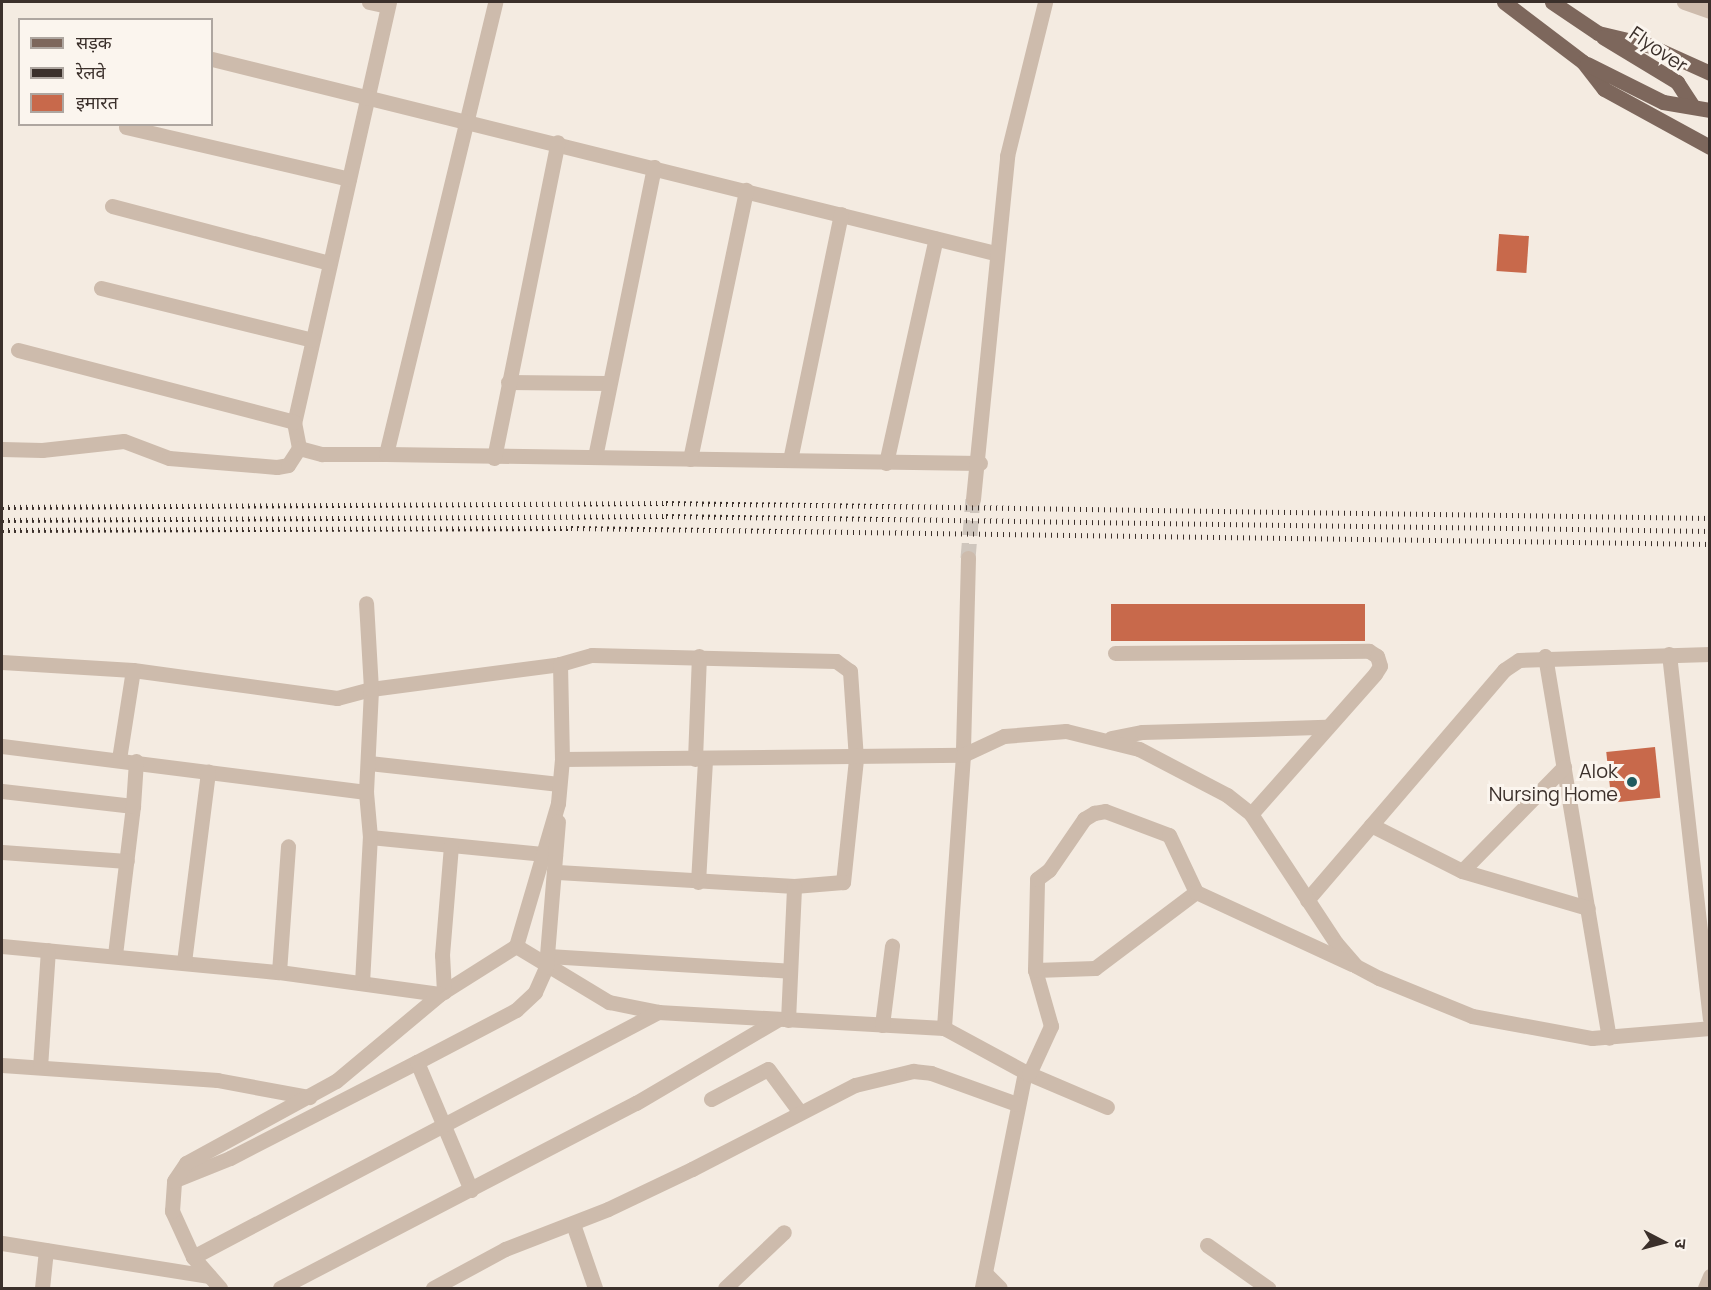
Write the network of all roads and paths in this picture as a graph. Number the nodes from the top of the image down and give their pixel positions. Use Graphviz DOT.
graph roads {
  1 [pos="369,2"];
  2 [pos="495,2"];
  3 [pos="1046,2"];
  4 [pos="1503,2"];
  5 [pos="1552,2"];
  6 [pos="1684,2"];
  7 [pos="389,4"];
  8 [pos="1710,11"];
  9 [pos="1598,33"];
  10 [pos="213,59"];
  11 [pos="1583,62"];
  12 [pos="1710,73"];
  13 [pos="368,94"];
  14 [pos="1692,105"];
  15 [pos="1710,110"];
  16 [pos="470,120"];
  17 [pos="126,127"];
  18 [pos="558,142"];
  19 [pos="1710,147"];
  20 [pos="654,167"];
  21 [pos="349,179"];
  22 [pos="746,190"];
  23 [pos="112,206"];
  24 [pos="841,214"];
  25 [pos="936,238"];
  26 [pos="995,253"];
  27 [pos="329,263"];
  28 [pos="101,288"];
  29 [pos="312,340"];
  30 [pos="18,350"];
  31 [pos="508,382"];
  32 [pos="607,383"];
  33 [pos="294,422"];
  34 [pos="299,448"];
  35 [pos="2,449"];
  36 [pos="386,454"];
  37 [pos="595,457"];
  38 [pos="494,458"];
  39 [pos="690,459"];
  40 [pos="790,460"];
  41 [pos="886,463"];
  42 [pos="980,463"];
  43 [pos="973,499"];
  44 [pos="968,558"];
  45 [pos="366,603"];
  46 [pos="1115,653"];
  47 [pos="1668,654"];
  48 [pos="1710,654"];
  49 [pos="699,656"];
  50 [pos="1545,656"];
  51 [pos="2,662"];
  52 [pos="560,664"];
  53 [pos="133,670"];
  54 [pos="372,688"];
  55 [pos="1326,728"];
  56 [pos="1110,739"];
  57 [pos="2,746"];
  58 [pos="963,755"];
  59 [pos="119,759"];
  60 [pos="562,759"];
  61 [pos="700,759"];
  62 [pos="856,759"];
  63 [pos="136,761"];
  64 [pos="369,763"];
  65 [pos="1564,767"];
  66 [pos="208,772"];
  67 [pos="559,784"];
  68 [pos="2,791"];
  69 [pos="366,792"];
  70 [pos="133,806"];
  71 [pos="1251,814"];
  72 [pos="1371,825"];
  73 [pos="370,837"];
  74 [pos="451,844"];
  75 [pos="288,846"];
  76 [pos="2,852"];
  77 [pos="552,855"];
  78 [pos="127,861"];
  79 [pos="1462,871"];
  80 [pos="557,872"];
  81 [pos="698,882"];
  82 [pos="794,886"];
  83 [pos="1196,892"];
  84 [pos="1307,900"];
  85 [pos="1588,908"];
  86 [pos="2,946"];
  87 [pos="516,946"];
  88 [pos="892,946"];
  89 [pos="48,950"];
  90 [pos="116,955"];
  91 [pos="184,962"];
  92 [pos="547,962"];
  93 [pos="1356,966"];
  94 [pos="1035,970"];
  95 [pos="790,971"];
  96 [pos="279,972"];
  97 [pos="362,983"];
  98 [pos="442,993"];
  99 [pos="658,1012"];
  100 [pos="1710,1019"];
  101 [pos="782,1020"];
  102 [pos="882,1025"];
  103 [pos="944,1028"];
  104 [pos="1710,1028"];
  105 [pos="1610,1038"];
  106 [pos="417,1062"];
  107 [pos="2,1065"];
  108 [pos="40,1068"];
  109 [pos="1027,1073"];
  110 [pos="309,1097"];
  111 [pos="711,1099"];
  112 [pos="1017,1104"];
  113 [pos="1107,1107"];
  114 [pos="799,1111"];
  115 [pos="442,1128"];
  116 [pos="174,1180"];
  117 [pos="471,1190"];
  118 [pos="573,1224"];
  119 [pos="784,1232"];
  120 [pos="2,1243"];
  121 [pos="1207,1245"];
  122 [pos="46,1250"];
  123 [pos="193,1257"];
  124 [pos="209,1276"];
  125 [pos="1710,1276"];
  126 [pos="983,1281"];
  127 [pos="734,1286"];
  128 [pos="42,1288"];
  129 [pos="220,1288"];
  130 [pos="280,1288"];
  131 [pos="433,1288"];
  132 [pos="595,1288"];
  133 [pos="1000,1288"];
  134 [pos="1268,1288"];
  135 [pos="1705,1288"];
  1 -- 7 [label="street"];
  2 -- 16 [label="street"];
  3 -- 26 [label="street"];
  4 -- 11 [label="main road"];
  5 -- 9 [label="main road, Flyover"];
  6 -- 8 [label="street"];
  7 -- 13 [label="street"];
  9 -- 12 [label="main road"];
  9 -- 14 [label="main road, Flyover"];
  10 -- 13 [label="street"];
  11 -- 14 [label="main road, Flyover"];
  11 -- 19 [label="main road"];
  13 -- 16 [label="street"];
  13 -- 21 [label="street"];
  14 -- 15 [label="main road, Flyover"];
  16 -- 18 [label="street"];
  16 -- 36 [label="street"];
  17 -- 21 [label="street"];
  18 -- 20 [label="street"];
  18 -- 31 [label="street"];
  20 -- 22 [label="street"];
  20 -- 32 [label="street"];
  21 -- 27 [label="street"];
  22 -- 24 [label="street"];
  22 -- 39 [label="street"];
  23 -- 27 [label="street"];
  24 -- 25 [label="street"];
  24 -- 40 [label="street"];
  25 -- 26 [label="street"];
  25 -- 41 [label="street"];
  26 -- 42 [label="street"];
  27 -- 29 [label="street"];
  28 -- 29 [label="street"];
  29 -- 33 [label="street"];
  30 -- 33 [label="street"];
  31 -- 32 [label="street"];
  31 -- 38 [label="street"];
  32 -- 37 [label="street"];
  33 -- 34 [label="street"];
  34 -- 35 [label="street"];
  34 -- 36 [label="street"];
  36 -- 38 [label="street"];
  37 -- 38 [label="street"];
  37 -- 39 [label="street"];
  39 -- 40 [label="street"];
  40 -- 41 [label="street"];
  41 -- 42 [label="street"];
  42 -- 43 [label="street"];
  44 -- 58 [label="street"];
  45 -- 54 [label="street"];
  46 -- 55 [label="street"];
  47 -- 48 [label="street"];
  47 -- 50 [label="street"];
  47 -- 100 [label="street"];
  49 -- 52 [label="street"];
  49 -- 61 [label="street"];
  49 -- 62 [label="street"];
  50 -- 65 [label="street"];
  50 -- 72 [label="street"];
  51 -- 53 [label="street"];
  52 -- 54 [label="street"];
  52 -- 60 [label="street"];
  53 -- 54 [label="street"];
  53 -- 59 [label="street"];
  54 -- 64 [label="street"];
  55 -- 56 [label="street"];
  55 -- 71 [label="street"];
  56 -- 58 [label="street"];
  56 -- 71 [label="street"];
  57 -- 59 [label="street"];
  58 -- 62 [label="street"];
  58 -- 103 [label="street"];
  59 -- 63 [label="street"];
  60 -- 61 [label="street"];
  60 -- 67 [label="street"];
  61 -- 62 [label="street"];
  61 -- 81 [label="street"];
  62 -- 82 [label="street"];
  63 -- 66 [label="street"];
  63 -- 70 [label="street"];
  64 -- 67 [label="street"];
  64 -- 69 [label="street"];
  65 -- 79 [label="street"];
  65 -- 85 [label="street"];
  66 -- 69 [label="street"];
  66 -- 91 [label="street"];
  67 -- 77 [label="street"];
  68 -- 70 [label="street"];
  69 -- 73 [label="street"];
  70 -- 78 [label="street"];
  71 -- 84 [label="street"];
  72 -- 79 [label="street"];
  72 -- 84 [label="street"];
  73 -- 74 [label="street"];
  73 -- 97 [label="street"];
  74 -- 77 [label="street"];
  74 -- 98 [label="street"];
  75 -- 96 [label="street"];
  76 -- 78 [label="street"];
  77 -- 80 [label="street"];
  77 -- 87 [label="street"];
  78 -- 90 [label="street"];
  79 -- 85 [label="street"];
  80 -- 81 [label="street"];
  80 -- 92 [label="street"];
  81 -- 82 [label="street"];
  82 -- 95 [label="street"];
  83 -- 93 [label="street"];
  83 -- 94 [label="street"];
  83 -- 94 [label="street"];
  84 -- 93 [label="street"];
  85 -- 105 [label="street"];
  86 -- 89 [label="street"];
  87 -- 92 [label="street"];
  87 -- 98 [label="street"];
  88 -- 102 [label="street"];
  89 -- 90 [label="street"];
  89 -- 108 [label="street"];
  90 -- 91 [label="street"];
  91 -- 96 [label="street"];
  92 -- 95 [label="street"];
  92 -- 99 [label="street"];
  92 -- 106 [label="street"];
  93 -- 105 [label="street"];
  94 -- 109 [label="street"];
  95 -- 101 [label="street"];
  96 -- 97 [label="street"];
  97 -- 98 [label="street"];
  98 -- 110 [label="street"];
  99 -- 101 [label="street"];
  99 -- 115 [label="street"];
  101 -- 102 [label="street"];
  101 -- 117 [label="street"];
  102 -- 103 [label="street"];
  103 -- 109 [label="street"];
  104 -- 105 [label="street"];
  106 -- 115 [label="street"];
  106 -- 116 [label="street"];
  107 -- 108 [label="street"];
  108 -- 110 [label="street"];
  109 -- 112 [label="street"];
  109 -- 113 [label="street"];
  110 -- 116 [label="street"];
  111 -- 114 [label="street"];
  112 -- 114 [label="street"];
  112 -- 126 [label="street"];
  114 -- 118 [label="street"];
  115 -- 117 [label="street"];
  115 -- 123 [label="street"];
  116 -- 123 [label="street"];
  117 -- 130 [label="street"];
  118 -- 131 [label="street"];
  118 -- 132 [label="street"];
  119 -- 127 [label="street"];
  120 -- 122 [label="street"];
  121 -- 134 [label="street"];
  122 -- 124 [label="street"];
  122 -- 128 [label="street"];
  123 -- 124 [label="street"];
  124 -- 129 [label="street"];
  125 -- 135 [label="street"];
  126 -- 133 [label="street"];
}
